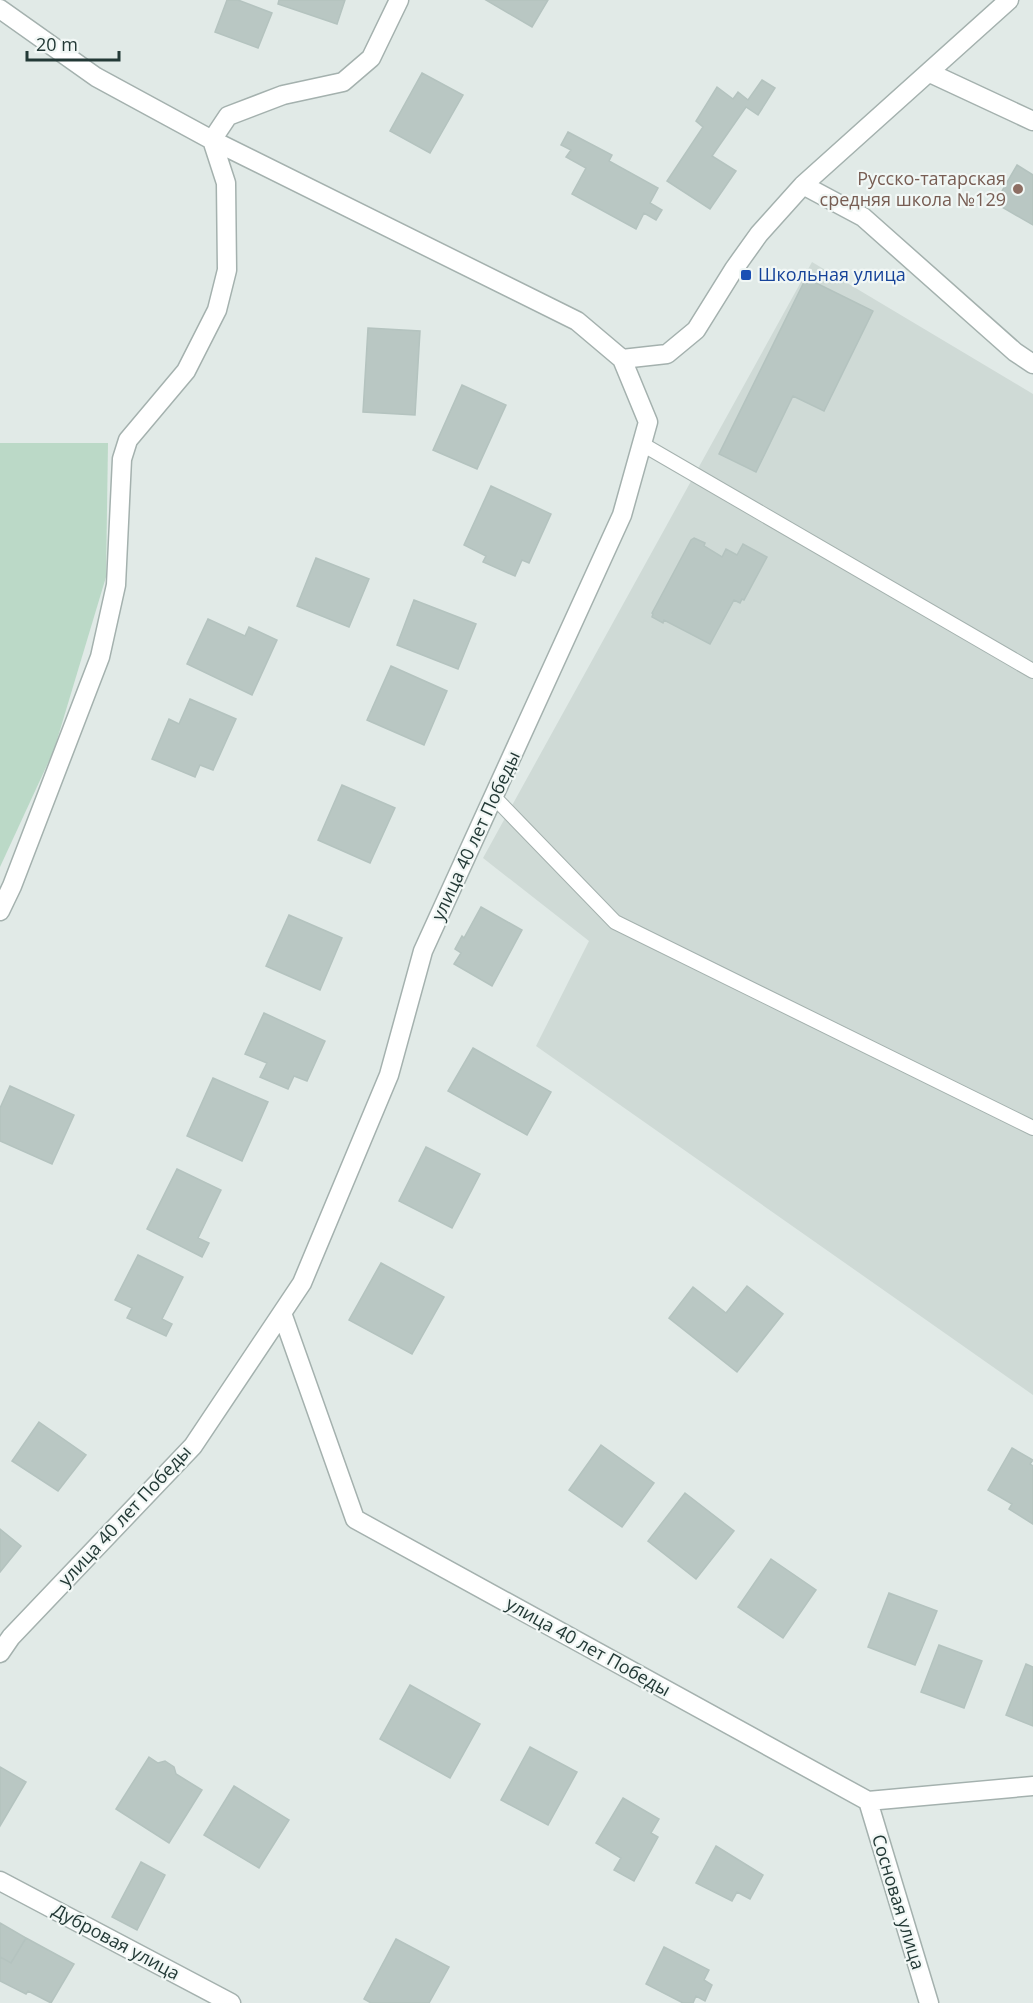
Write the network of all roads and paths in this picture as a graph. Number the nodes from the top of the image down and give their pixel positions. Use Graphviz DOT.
graph roads {
  1 [pos="399,0"];
  2 [pos="1009,0"];
  3 [pos="0,9"];
  4 [pos="930,73"];
  5 [pos="1033,121"];
  6 [pos="212,140"];
  7 [pos="803,185"];
  8 [pos="622,359"];
  9 [pos="1033,364"];
  10 [pos="642,444"];
  11 [pos="1033,671"];
  12 [pos="493,796"];
  13 [pos="0,911"];
  14 [pos="1033,1128"];
  15 [pos="282,1313"];
  16 [pos="0,1653"];
  17 [pos="1033,1786"];
  18 [pos="868,1801"];
  19 [pos="0,1881"];
  20 [pos="231,2003"];
  21 [pos="928,2003"];
  1 -- 6 [label="street"];
  2 -- 4 [label="street"];
  3 -- 6 [label="street"];
  4 -- 5 [label="street"];
  4 -- 7 [label="street"];
  6 -- 8 [label="street"];
  6 -- 13 [label="street"];
  7 -- 8 [label="street"];
  7 -- 9 [label="street"];
  8 -- 10 [label="street, улица 40 лет Победы"];
  10 -- 11 [label="lane"];
  10 -- 12 [label="street, улица 40 лет Победы"];
  12 -- 14 [label="lane"];
  12 -- 15 [label="street, улица 40 лет Победы"];
  15 -- 16 [label="street, улица 40 лет Победы"];
  15 -- 18 [label="street, улица 40 лет Победы"];
  17 -- 18 [label="street"];
  18 -- 21 [label="street, Сосновая улица"];
  19 -- 20 [label="street, Дубровая улица"];
}
